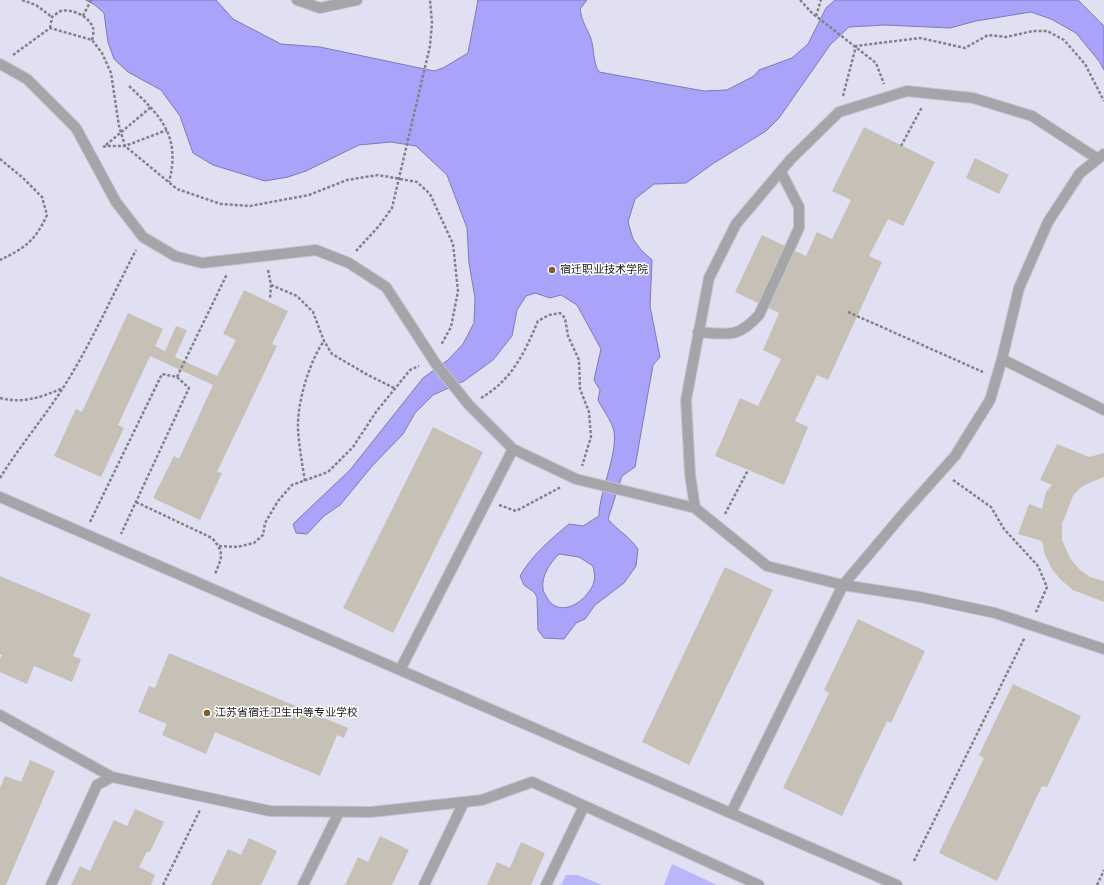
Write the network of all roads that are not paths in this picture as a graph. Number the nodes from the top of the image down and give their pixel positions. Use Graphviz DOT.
graph roads {
  1 [pos="297,0"];
  2 [pos="357,0"];
  3 [pos="0,64"];
  4 [pos="1101,157"];
  5 [pos="780,172"];
  6 [pos="698,332"];
  7 [pos="1002,359"];
  8 [pos="1104,410"];
  9 [pos="513,449"];
  10 [pos="0,497"];
  11 [pos="695,508"];
  12 [pos="843,585"];
  13 [pos="1104,649"];
  14 [pos="400,670"];
  15 [pos="0,716"];
  16 [pos="112,777"];
  17 [pos="464,802"];
  18 [pos="584,806"];
  19 [pos="339,812"];
  20 [pos="731,813"];
  21 [pos="51,885"];
  22 [pos="303,885"];
  23 [pos="424,885"];
  24 [pos="546,885"];
  25 [pos="759,885"];
  26 [pos="897,885"];
  1 -- 2 [label="lane"];
  3 -- 9 [label="lane"];
  4 -- 5 [label="lane"];
  4 -- 7 [label="lane"];
  5 -- 6 [label="lane"];
  5 -- 6 [label="lane"];
  6 -- 11 [label="lane"];
  7 -- 8 [label="lane"];
  7 -- 12 [label="lane"];
  9 -- 11 [label="lane"];
  9 -- 14 [label="lane"];
  10 -- 14 [label="lane"];
  11 -- 12 [label="lane"];
  12 -- 13 [label="lane"];
  12 -- 20 [label="lane"];
  14 -- 20 [label="lane"];
  15 -- 16 [label="lane"];
  16 -- 19 [label="lane"];
  16 -- 21 [label="lane"];
  17 -- 18 [label="lane"];
  17 -- 19 [label="lane"];
  17 -- 23 [label="lane"];
  18 -- 24 [label="lane"];
  18 -- 25 [label="lane"];
  19 -- 22 [label="lane"];
  20 -- 26 [label="lane"];
}
